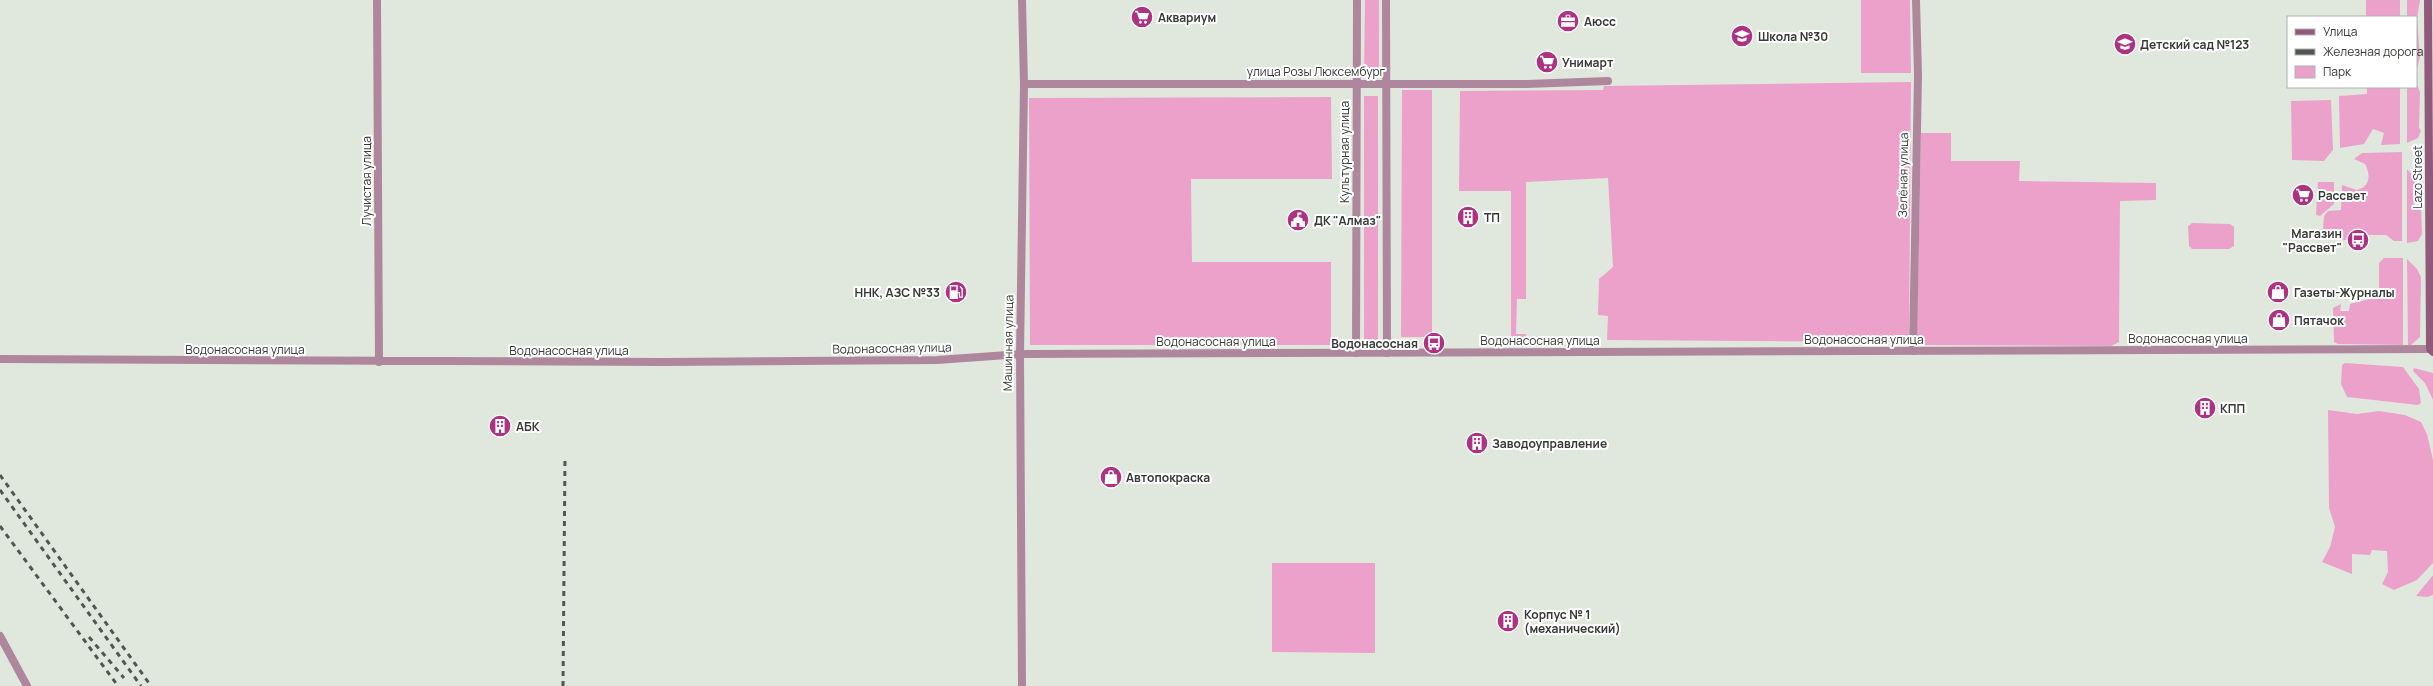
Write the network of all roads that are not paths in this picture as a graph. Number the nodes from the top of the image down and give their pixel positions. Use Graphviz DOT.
graph roads {
  1 [pos="378,0"];
  2 [pos="1022,0"];
  3 [pos="1357,0"];
  4 [pos="1386,0"];
  5 [pos="1916,0"];
  6 [pos="2428,0"];
  7 [pos="1608,81"];
  8 [pos="1356,83"];
  9 [pos="1386,83"];
  10 [pos="1024,84"];
  11 [pos="2432,350"];
  12 [pos="1913,351"];
  13 [pos="1356,353"];
  14 [pos="1387,353"];
  15 [pos="1020,354"];
  16 [pos="0,359"];
  17 [pos="379,362"];
  18 [pos="0,636"];
  19 [pos="27,686"];
  20 [pos="1022,686"];
  1 -- 17 [label="street, Лучистая улица"];
  2 -- 10 [label="street, Машинная улица"];
  3 -- 8 [label="street, Культурная улица"];
  4 -- 9 [label="street"];
  5 -- 12 [label="street, Зелёная улица"];
  6 -- 11 [label="main road, Lazo Street"];
  7 -- 9 [label="street, улица Розы Люксембург"];
  8 -- 9 [label="street, улица Розы Люксембург"];
  8 -- 10 [label="street, улица Розы Люксембург"];
  8 -- 13 [label="street, Культурная улица"];
  9 -- 14 [label="street"];
  10 -- 15 [label="street, Машинная улица"];
  11 -- 12 [label="street, Водонасосная улица"];
  12 -- 14 [label="street, Водонасосная улица"];
  13 -- 14 [label="street, Водонасосная улица"];
  13 -- 15 [label="street, Водонасосная улица"];
  15 -- 17 [label="street, Водонасосная улица"];
  15 -- 20 [label="street, Машинная улица"];
  16 -- 17 [label="street, Водонасосная улица"];
  18 -- 19 [label="street"];
}
